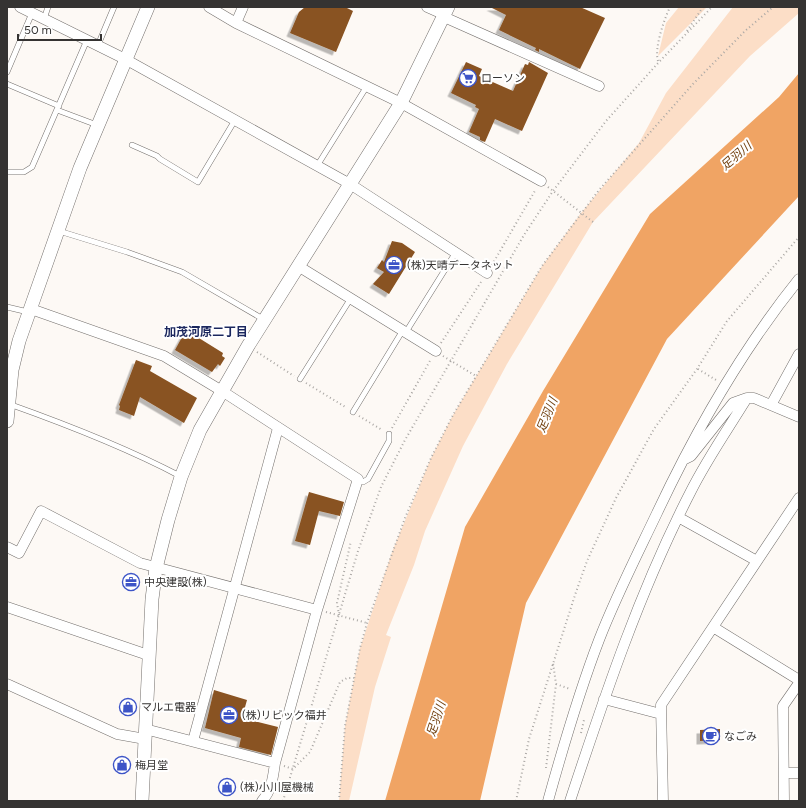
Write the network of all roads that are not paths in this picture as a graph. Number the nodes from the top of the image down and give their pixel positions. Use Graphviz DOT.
graph roads {
  1 [pos="20,7"];
  2 [pos="48,7"];
  3 [pos="114,7"];
  4 [pos="148,7"];
  5 [pos="209,7"];
  6 [pos="243,7"];
  7 [pos="427,7"];
  8 [pos="32,13"];
  9 [pos="445,13"];
  10 [pos="44,19"];
  11 [pos="236,23"];
  12 [pos="87,40"];
  13 [pos="98,45"];
  14 [pos="126,59"];
  15 [pos="7,72"];
  16 [pos="7,84"];
  17 [pos="368,86"];
  18 [pos="599,86"];
  19 [pos="401,103"];
  20 [pos="58,108"];
  21 [pos="235,120"];
  22 [pos="98,125"];
  23 [pos="132,145"];
  24 [pos="317,166"];
  25 [pos="7,172"];
  26 [pos="541,181"];
  27 [pos="350,184"];
  28 [pos="58,230"];
  29 [pos="456,252"];
  30 [pos="298,266"];
  31 [pos="487,272"];
  32 [pos="799,279"];
  33 [pos="351,298"];
  34 [pos="7,306"];
  35 [pos="30,311"];
  36 [pos="264,320"];
  37 [pos="405,331"];
  38 [pos="436,351"];
  39 [pos="799,354"];
  40 [pos="10,369"];
  41 [pos="300,379"];
  42 [pos="222,391"];
  43 [pos="747,398"];
  44 [pos="8,404"];
  45 [pos="771,405"];
  46 [pos="353,412"];
  47 [pos="799,417"];
  48 [pos="7,421"];
  49 [pos="278,428"];
  50 [pos="389,434"];
  51 [pos="682,461"];
  52 [pos="181,477"];
  53 [pos="358,479"];
  54 [pos="799,498"];
  55 [pos="678,517"];
  56 [pos="7,547"];
  57 [pos="757,561"];
  58 [pos="156,568"];
  59 [pos="235,588"];
  60 [pos="7,607"];
  61 [pos="317,610"];
  62 [pos="713,627"];
  63 [pos="148,655"];
  64 [pos="799,680"];
  65 [pos="799,683"];
  66 [pos="7,684"];
  67 [pos="604,699"];
  68 [pos="661,714"];
  69 [pos="145,734"];
  70 [pos="193,742"];
  71 [pos="275,762"];
  72 [pos="784,773"];
  73 [pos="799,773"];
  74 [pos="142,801"];
  75 [pos="262,801"];
  76 [pos="548,801"];
  77 [pos="570,801"];
  78 [pos="663,801"];
  79 [pos="784,801"];
  1 -- 8 [label="street"];
  2 -- 10 [label="lane"];
  3 -- 13 [label="lane"];
  4 -- 14 [label="street"];
  5 -- 11 [label="street"];
  6 -- 11 [label="street"];
  7 -- 9 [label="street"];
  8 -- 10 [label="street"];
  8 -- 15 [label="lane"];
  9 -- 18 [label="street"];
  9 -- 19 [label="street"];
  10 -- 12 [label="street"];
  11 -- 17 [label="street"];
  12 -- 13 [label="street"];
  12 -- 20 [label="lane"];
  13 -- 14 [label="street"];
  14 -- 21 [label="street"];
  14 -- 22 [label="street"];
  16 -- 20 [label="lane"];
  17 -- 19 [label="street"];
  17 -- 24 [label="lane"];
  19 -- 26 [label="street"];
  19 -- 27 [label="street"];
  20 -- 22 [label="lane"];
  20 -- 25 [label="lane"];
  21 -- 23 [label="lane"];
  21 -- 24 [label="street"];
  22 -- 28 [label="street"];
  24 -- 27 [label="street"];
  27 -- 29 [label="street"];
  27 -- 30 [label="street"];
  28 -- 35 [label="street"];
  28 -- 36 [label="lane"];
  29 -- 31 [label="street"];
  29 -- 37 [label="lane"];
  30 -- 33 [label="street"];
  30 -- 36 [label="street"];
  32 -- 51 [label="street"];
  33 -- 37 [label="street"];
  33 -- 41 [label="lane"];
  34 -- 35 [label="lane"];
  35 -- 40 [label="street"];
  35 -- 42 [label="street"];
  36 -- 42 [label="street"];
  37 -- 38 [label="street"];
  37 -- 46 [label="lane"];
  39 -- 45 [label="street"];
  40 -- 44 [label="street"];
  42 -- 49 [label="street"];
  42 -- 52 [label="street"];
  43 -- 45 [label="street"];
  43 -- 51 [label="street"];
  43 -- 55 [label="street"];
  44 -- 48 [label="street"];
  44 -- 52 [label="lane"];
  45 -- 47 [label="street"];
  49 -- 53 [label="street"];
  49 -- 59 [label="street"];
  50 -- 53 [label="lane"];
  51 -- 76 [label="street"];
  52 -- 58 [label="street"];
  53 -- 61 [label="street"];
  54 -- 57 [label="street"];
  55 -- 57 [label="street"];
  55 -- 67 [label="street"];
  56 -- 58 [label="street"];
  57 -- 62 [label="street"];
  58 -- 59 [label="street"];
  58 -- 63 [label="street"];
  59 -- 61 [label="street"];
  59 -- 70 [label="street"];
  60 -- 63 [label="street"];
  61 -- 71 [label="street"];
  62 -- 64 [label="street"];
  62 -- 68 [label="street"];
  63 -- 69 [label="street"];
  65 -- 72 [label="street"];
  66 -- 69 [label="street"];
  67 -- 68 [label="street"];
  67 -- 77 [label="street"];
  68 -- 78 [label="street"];
  69 -- 70 [label="street"];
  69 -- 74 [label="street"];
  70 -- 71 [label="street"];
  71 -- 75 [label="street"];
  72 -- 73 [label="street"];
  72 -- 79 [label="street"];
}
